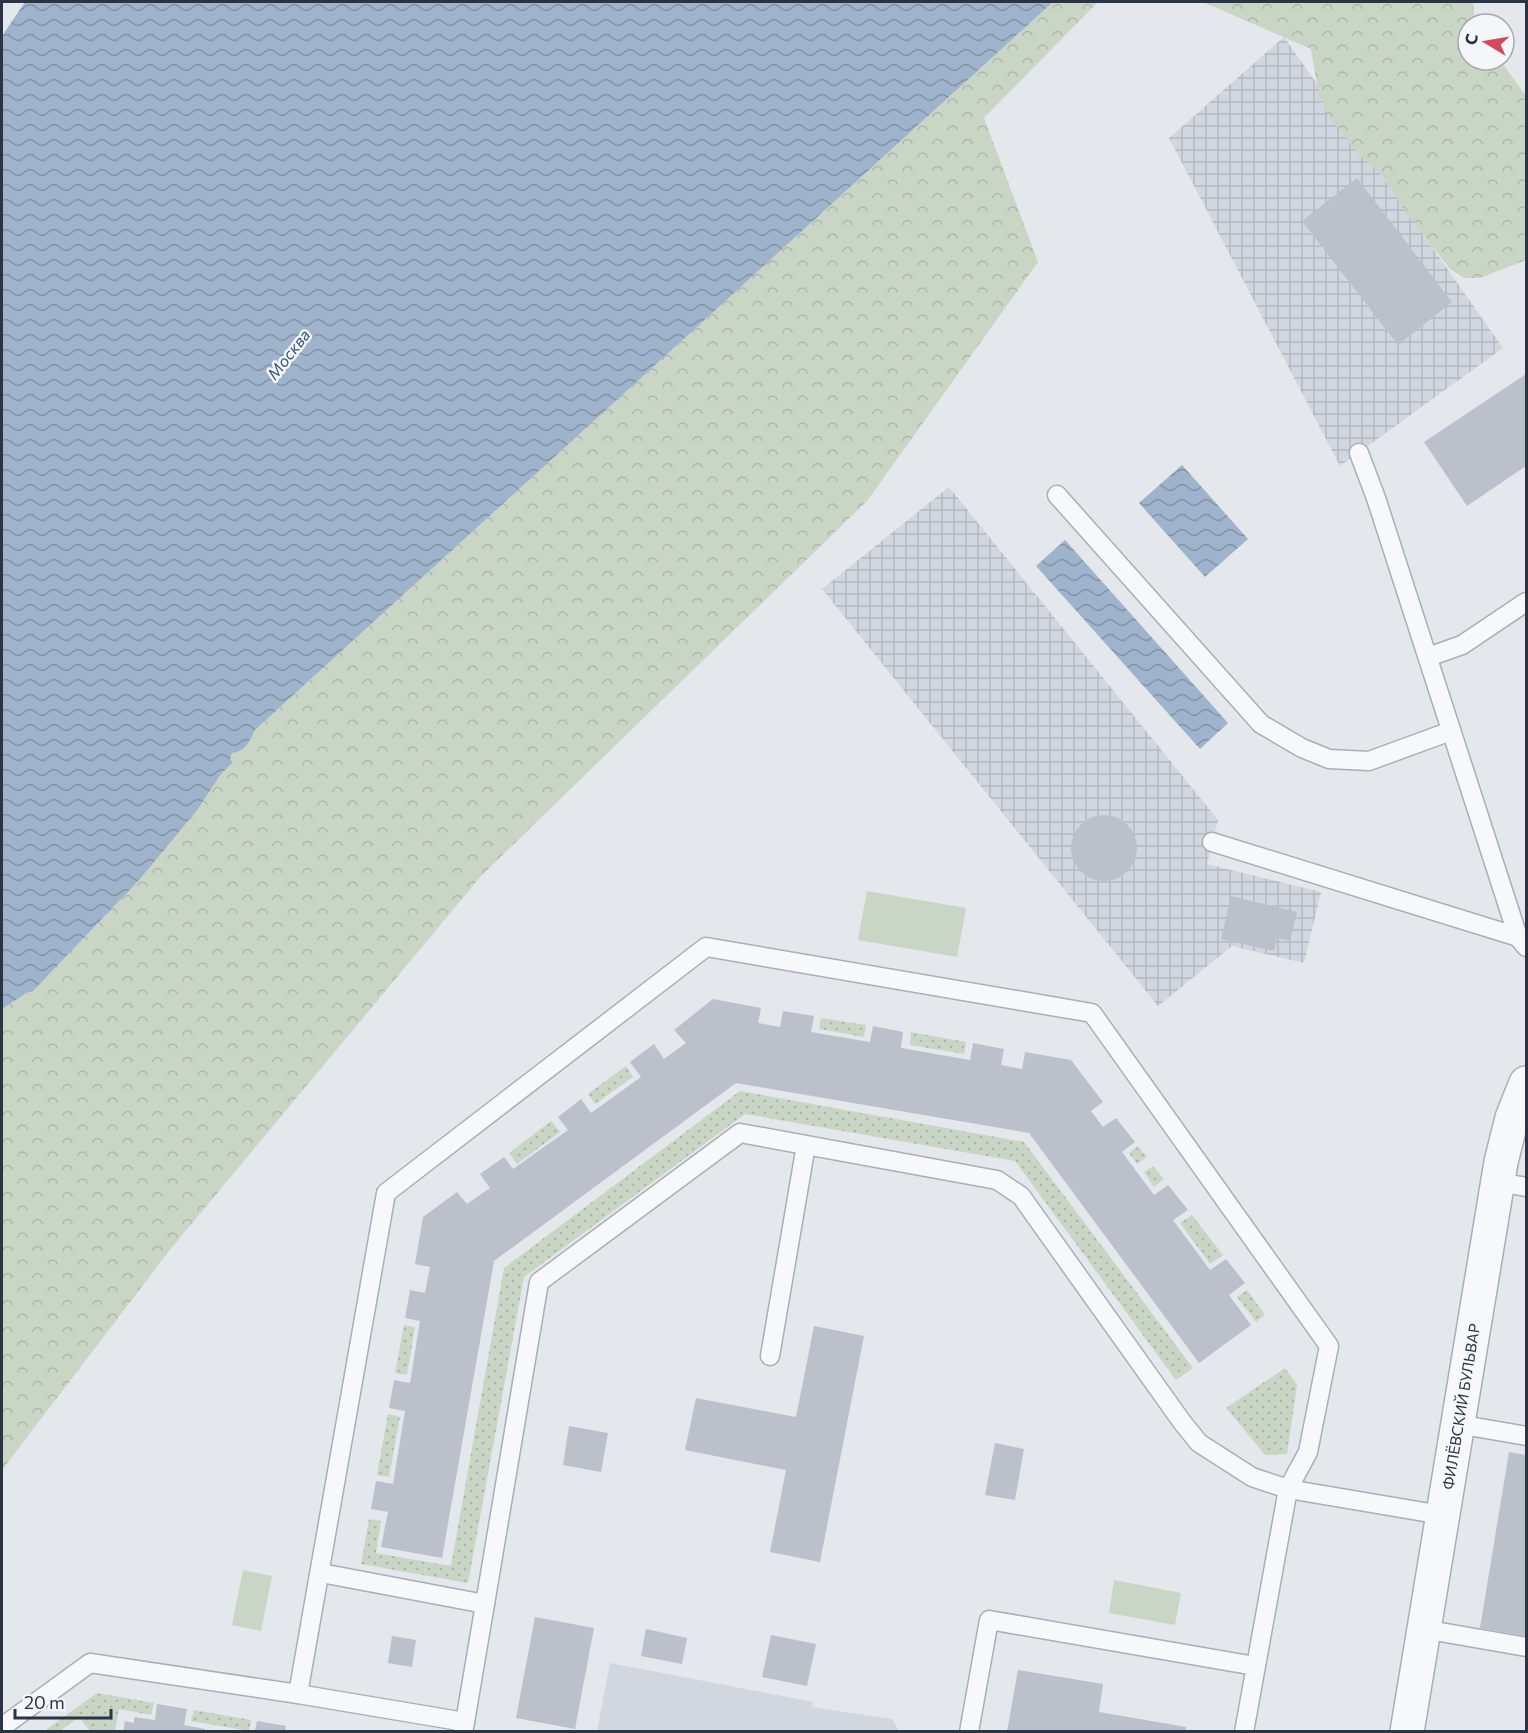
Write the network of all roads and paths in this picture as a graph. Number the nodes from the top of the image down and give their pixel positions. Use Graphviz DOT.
graph roads {
  1 [pos="1359,453"];
  2 [pos="1057,495"];
  3 [pos="1527,602"];
  4 [pos="1428,657"];
  5 [pos="1451,731"];
  6 [pos="1212,842"];
  7 [pos="1522,942"];
  8 [pos="1527,1083"];
  9 [pos="806,1145"];
  10 [pos="1512,1184"];
  11 [pos="770,1356"];
  12 [pos="1456,1424"];
  13 [pos="1527,1436"];
  14 [pos="1288,1489"];
  15 [pos="1442,1515"];
  16 [pos="321,1573"];
  17 [pos="485,1604"];
  18 [pos="1423,1629"];
  19 [pos="1527,1647"];
  20 [pos="1255,1666"];
  21 [pos="298,1694"];
  22 [pos="2,1727"];
  23 [pos="464,1727"];
  24 [pos="969,1731"];
  25 [pos="1244,1731"];
  26 [pos="1407,1731"];
  1 -- 4 [label="lane"];
  2 -- 5 [label="lane"];
  3 -- 4 [label="lane"];
  4 -- 5 [label="lane"];
  5 -- 7 [label="lane"];
  6 -- 7 [label="lane"];
  8 -- 10 [label="street, ФИЛЁВСКИЙ БУЛЬВАР"];
  9 -- 11 [label="lane"];
  9 -- 14 [label="lane"];
  9 -- 17 [label="lane"];
  10 -- 12 [label="street, ФИЛЁВСКИЙ БУЛЬВАР"];
  12 -- 13 [label="lane"];
  12 -- 15 [label="street, ФИЛЁВСКИЙ БУЛЬВАР"];
  14 -- 15 [label="lane"];
  14 -- 16 [label="lane"];
  14 -- 20 [label="lane"];
  15 -- 18 [label="street, ФИЛЁВСКИЙ БУЛЬВАР"];
  16 -- 17 [label="lane"];
  16 -- 21 [label="lane"];
  17 -- 23 [label="lane"];
  18 -- 19 [label="lane"];
  18 -- 26 [label="street, ФИЛЁВСКИЙ БУЛЬВАР"];
  20 -- 24 [label="lane"];
  20 -- 25 [label="lane"];
  21 -- 22 [label="lane"];
  21 -- 23 [label="lane"];
}
